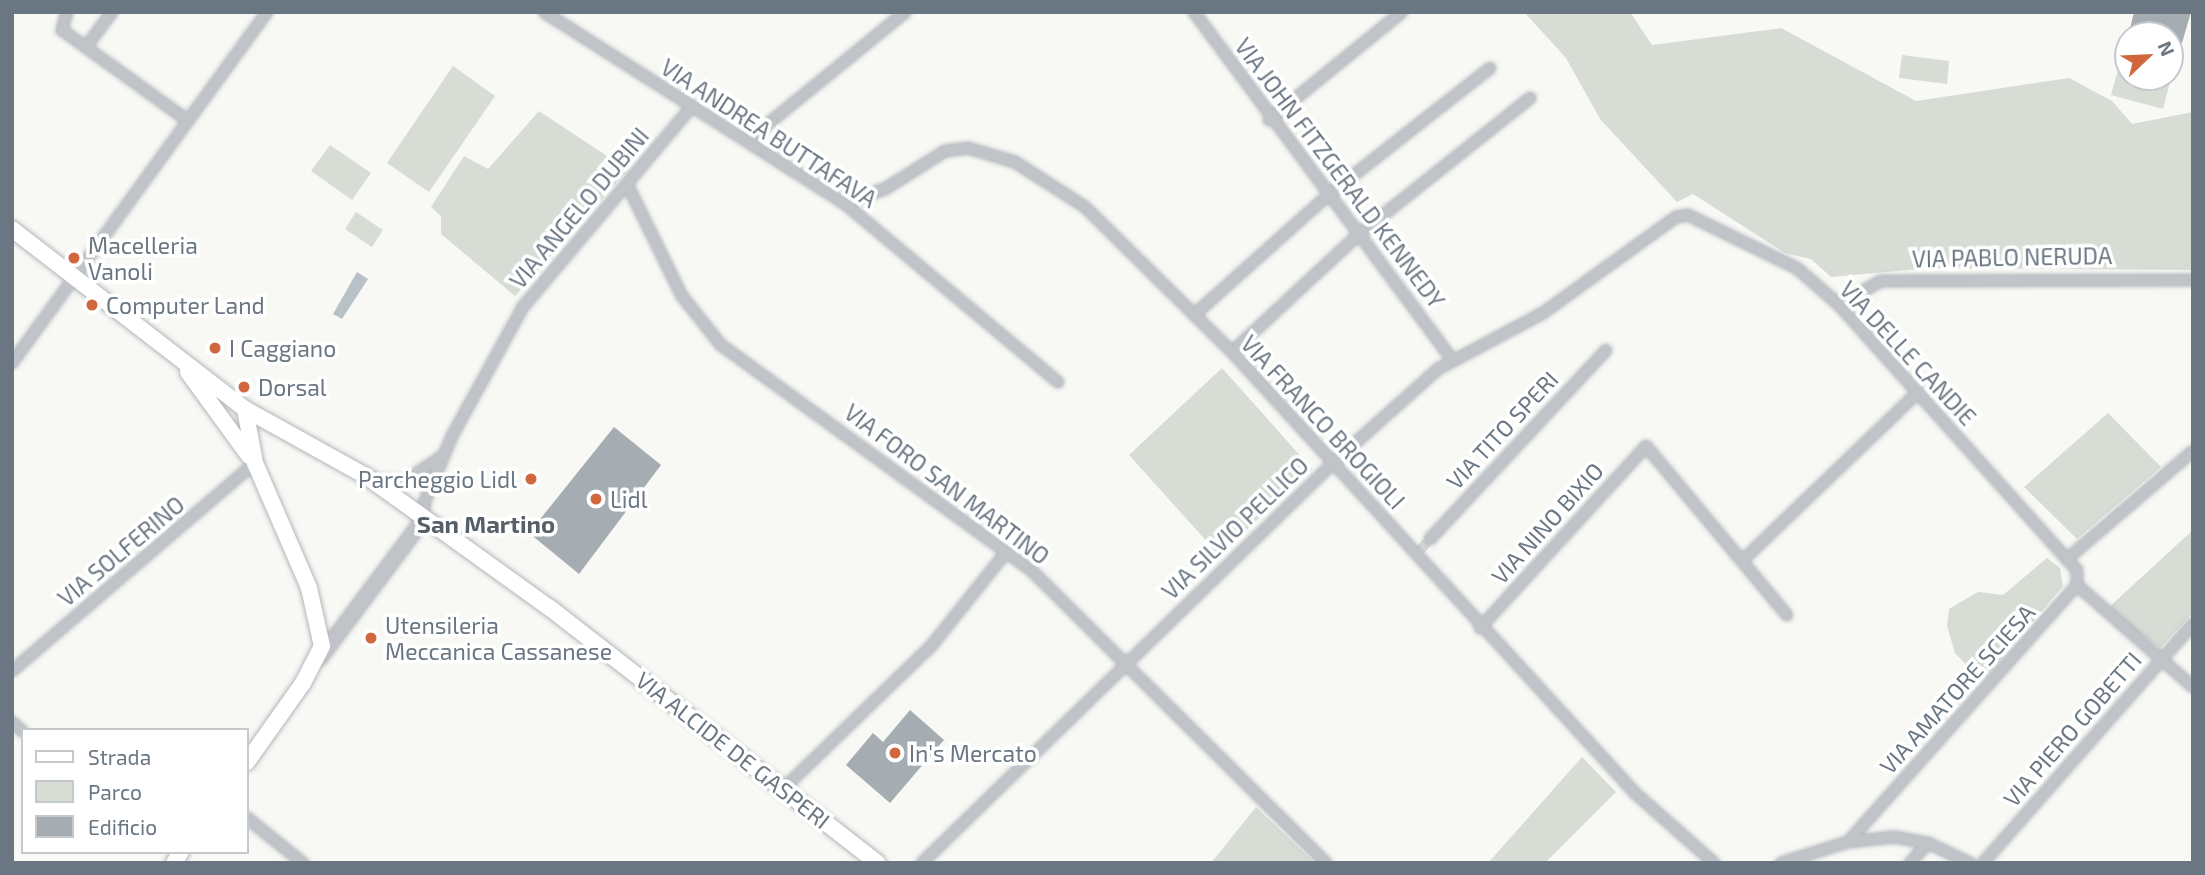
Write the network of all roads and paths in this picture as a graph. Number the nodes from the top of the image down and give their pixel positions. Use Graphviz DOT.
graph roads {
  1 [pos="67,12"];
  2 [pos="112,12"];
  3 [pos="267,12"];
  4 [pos="544,12"];
  5 [pos="905,12"];
  6 [pos="1194,12"];
  7 [pos="1402,12"];
  8 [pos="86,47"];
  9 [pos="1490,68"];
  10 [pos="1530,98"];
  11 [pos="692,106"];
  12 [pos="1269,120"];
  13 [pos="188,121"];
  14 [pos="747,141"];
  15 [pos="628,186"];
  16 [pos="1327,196"];
  17 [pos="844,202"];
  18 [pos="1688,215"];
  19 [pos="12,229"];
  20 [pos="1357,235"];
  21 [pos="77,276"];
  22 [pos="2193,279"];
  23 [pos="1839,305"];
  24 [pos="1194,315"];
  25 [pos="163,342"];
  26 [pos="1606,350"];
  27 [pos="1232,352"];
  28 [pos="1452,359"];
  29 [pos="12,363"];
  30 [pos="1058,382"];
  31 [pos="1918,392"];
  32 [pos="245,409"];
  33 [pos="2193,451"];
  34 [pos="445,452"];
  35 [pos="1334,462"];
  36 [pos="255,463"];
  37 [pos="423,473"];
  38 [pos="366,476"];
  39 [pos="403,504"];
  40 [pos="423,520"];
  41 [pos="1430,539"];
  42 [pos="1007,551"];
  43 [pos="2067,559"];
  44 [pos="1743,560"];
  45 [pos="2077,585"];
  46 [pos="1787,615"];
  47 [pos="2193,624"];
  48 [pos="1480,628"];
  49 [pos="2162,658"];
  50 [pos="317,661"];
  51 [pos="1124,666"];
  52 [pos="12,671"];
  53 [pos="2193,687"];
  54 [pos="248,761"];
  55 [pos="783,789"];
  56 [pos="248,819"];
  57 [pos="1848,842"];
  58 [pos="947,843"];
  59 [pos="1928,843"];
  60 [pos="878,861"];
  61 [pos="303,863"];
  62 [pos="922,863"];
  63 [pos="936,863"];
  64 [pos="1325,863"];
  65 [pos="1713,863"];
  66 [pos="1781,863"];
  67 [pos="1910,863"];
  68 [pos="1970,863"];
  69 [pos="1983,863"];
  1 -- 8 [label="street"];
  2 -- 8 [label="street"];
  3 -- 13 [label="street"];
  4 -- 11 [label="street, VIA ANDREA BUTTAFAVA"];
  5 -- 14 [label="street"];
  6 -- 12 [label="street, VIA JOHN FITZGERALD KENNEDY"];
  7 -- 12 [label="street"];
  8 -- 13 [label="street"];
  9 -- 16 [label="street"];
  10 -- 20 [label="street"];
  11 -- 14 [label="street, VIA ANDREA BUTTAFAVA"];
  11 -- 15 [label="street, VIA ANGELO DUBINI"];
  12 -- 16 [label="street, VIA JOHN FITZGERALD KENNEDY"];
  13 -- 21 [label="street"];
  14 -- 17 [label="street, VIA ANDREA BUTTAFAVA"];
  15 -- 34 [label="street, VIA ANGELO DUBINI"];
  15 -- 42 [label="street, VIA FORO SAN MARTINO"];
  16 -- 20 [label="street, VIA JOHN FITZGERALD KENNEDY"];
  16 -- 24 [label="street"];
  17 -- 24 [label="street, VIA FRANCO BROGIOLI"];
  17 -- 30 [label="street, VIA ANDREA BUTTAFAVA"];
  18 -- 23 [label="street, VIA DELLE CANDIE"];
  18 -- 28 [label="street, VIA SILVIO PELLICO"];
  19 -- 21 [label="main road"];
  20 -- 27 [label="street"];
  20 -- 28 [label="street, VIA JOHN FITZGERALD KENNEDY"];
  21 -- 25 [label="main road"];
  21 -- 29 [label="street"];
  22 -- 23 [label="street, VIA PABLO NERUDA"];
  23 -- 31 [label="street, VIA DELLE CANDIE"];
  24 -- 27 [label="street, VIA FRANCO BROGIOLI"];
  25 -- 32 [label="main road, VIA ALCIDE DE GASPERI"];
  25 -- 36 [label="main road"];
  26 -- 41 [label="street, VIA TITO SPERI"];
  27 -- 35 [label="street, VIA FRANCO BROGIOLI"];
  28 -- 35 [label="street, VIA SILVIO PELLICO"];
  31 -- 43 [label="street, VIA DELLE CANDIE"];
  31 -- 44 [label="street"];
  32 -- 36 [label="main road"];
  32 -- 38 [label="main road, VIA ALCIDE DE GASPERI"];
  33 -- 43 [label="street"];
  34 -- 37 [label="street, VIA ANGELO DUBINI"];
  34 -- 40 [label="street, VIA ANGELO DUBINI"];
  35 -- 48 [label="street, VIA FRANCO BROGIOLI"];
  35 -- 51 [label="street, VIA SILVIO PELLICO"];
  36 -- 50 [label="main road"];
  36 -- 52 [label="street, VIA SOLFERINO"];
  37 -- 38 [label="street, VIA ANGELO DUBINI"];
  37 -- 39 [label="street, VIA ANGELO DUBINI"];
  38 -- 39 [label="main road, VIA ALCIDE DE GASPERI"];
  39 -- 40 [label="main road, VIA ALCIDE DE GASPERI"];
  40 -- 50 [label="street"];
  40 -- 55 [label="main road, VIA ALCIDE DE GASPERI"];
  42 -- 51 [label="street, VIA FORO SAN MARTINO"];
  42 -- 55 [label="street"];
  43 -- 45 [label="street"];
  44 -- 46 [label="street"];
  44 -- 48 [label="street, VIA NINO BIXIO"];
  45 -- 49 [label="street"];
  45 -- 57 [label="street, VIA AMATORE SCIESA"];
  47 -- 49 [label="street, VIA PIERO GOBETTI"];
  48 -- 65 [label="street, VIA FRANCO BROGIOLI"];
  49 -- 53 [label="street"];
  49 -- 69 [label="street, VIA PIERO GOBETTI"];
  50 -- 54 [label="main road"];
  51 -- 58 [label="street, VIA SILVIO PELLICO"];
  51 -- 64 [label="street, VIA FORO SAN MARTINO"];
  55 -- 60 [label="main road, VIA ALCIDE DE GASPERI"];
  56 -- 61 [label="street"];
  57 -- 59 [label="street"];
  57 -- 66 [label="street"];
  58 -- 62 [label="street, VIA SILVIO PELLICO"];
  58 -- 63 [label="street, VIA SILVIO PELLICO"];
  59 -- 67 [label="street"];
  59 -- 68 [label="street"];
}
